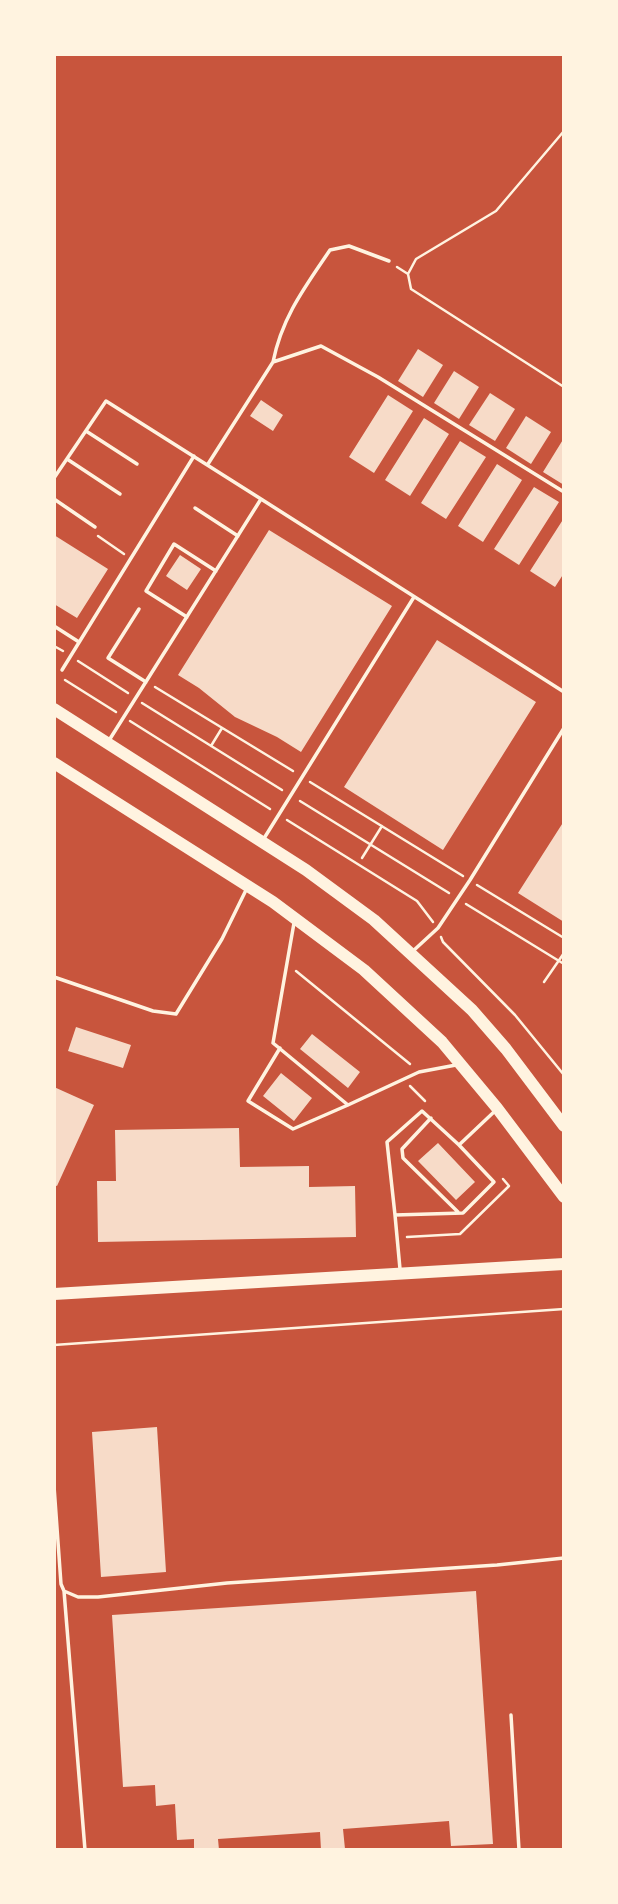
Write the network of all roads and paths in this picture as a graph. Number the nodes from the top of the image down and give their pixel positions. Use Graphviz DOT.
graph roads {
  1 [pos="564,131"];
  2 [pos="389,261"];
  3 [pos="408,274"];
  4 [pos="273,362"];
  5 [pos="564,387"];
  6 [pos="86,431"];
  7 [pos="194,456"];
  8 [pos="67,459"];
  9 [pos="137,464"];
  10 [pos="208,464"];
  11 [pos="54,478"];
  12 [pos="564,492"];
  13 [pos="120,494"];
  14 [pos="54,499"];
  15 [pos="261,499"];
  16 [pos="195,508"];
  17 [pos="96,527"];
  18 [pos="238,536"];
  19 [pos="131,558"];
  20 [pos="216,571"];
  21 [pos="415,597"];
  22 [pos="139,609"];
  23 [pos="187,617"];
  24 [pos="54,626"];
  25 [pos="79,642"];
  26 [pos="54,646"];
  27 [pos="71,656"];
  28 [pos="62,670"];
  29 [pos="66,681"];
  30 [pos="146,682"];
  31 [pos="564,692"];
  32 [pos="136,699"];
  33 [pos="54,709"];
  34 [pos="124,717"];
  35 [pos="222,728"];
  36 [pos="564,728"];
  37 [pos="107,743"];
  38 [pos="211,746"];
  39 [pos="54,763"];
  40 [pos="303,777"];
  41 [pos="291,796"];
  42 [pos="279,815"];
  43 [pos="382,826"];
  44 [pos="262,842"];
  45 [pos="370,845"];
  46 [pos="362,858"];
  47 [pos="470,880"];
  48 [pos="248,886"];
  49 [pos="458,899"];
  50 [pos="295,917"];
  51 [pos="438,928"];
  52 [pos="564,938"];
  53 [pos="411,952"];
  54 [pos="564,953"];
  55 [pos="559,961"];
  56 [pos="564,964"];
  57 [pos="288,965"];
  58 [pos="54,977"];
  59 [pos="544,982"];
  60 [pos="280,1048"];
  61 [pos="461,1064"];
  62 [pos="419,1072"];
  63 [pos="564,1075"];
  64 [pos="348,1105"];
  65 [pos="497,1108"];
  66 [pos="431,1118"];
  67 [pos="564,1126"];
  68 [pos="459,1145"];
  69 [pos="564,1197"];
  70 [pos="459,1213"];
  71 [pos="395,1215"];
  72 [pos="564,1264"];
  73 [pos="400,1273"];
  74 [pos="54,1294"];
  75 [pos="564,1309"];
  76 [pos="54,1345"];
  77 [pos="54,1486"];
  78 [pos="564,1558"];
  79 [pos="64,1591"];
  80 [pos="511,1715"];
  81 [pos="85,1850"];
  82 [pos="519,1850"];
  1 -- 3 [label="path"];
  2 -- 3 [label="path"];
  2 -- 4 [label="lane"];
  3 -- 5 [label="path"];
  4 -- 10 [label="lane"];
  4 -- 12 [label="lane"];
  6 -- 7 [label="lane"];
  6 -- 8 [label="lane"];
  6 -- 9 [label="lane"];
  7 -- 10 [label="lane"];
  7 -- 19 [label="lane"];
  8 -- 11 [label="lane"];
  8 -- 13 [label="lane"];
  10 -- 15 [label="lane"];
  14 -- 17 [label="lane"];
  15 -- 18 [label="lane"];
  15 -- 21 [label="lane"];
  16 -- 18 [label="lane"];
  17 -- 19 [label="path"];
  18 -- 20 [label="lane"];
  19 -- 25 [label="lane"];
  20 -- 23 [label="lane"];
  20 -- 23 [label="lane"];
  21 -- 31 [label="lane"];
  21 -- 40 [label="lane"];
  22 -- 30 [label="lane"];
  23 -- 30 [label="lane"];
  24 -- 25 [label="lane"];
  25 -- 27 [label="lane"];
  26 -- 27 [label="path"];
  27 -- 28 [label="lane"];
  27 -- 32 [label="path"];
  29 -- 34 [label="path"];
  30 -- 32 [label="lane"];
  30 -- 35 [label="path"];
  32 -- 34 [label="lane"];
  32 -- 38 [label="path"];
  33 -- 37 [label="main road"];
  34 -- 37 [label="lane"];
  34 -- 42 [label="path"];
  35 -- 38 [label="path"];
  35 -- 40 [label="path"];
  36 -- 47 [label="lane"];
  37 -- 44 [label="main road"];
  38 -- 41 [label="path"];
  39 -- 48 [label="main road"];
  40 -- 41 [label="lane"];
  40 -- 43 [label="path"];
  41 -- 42 [label="lane"];
  41 -- 45 [label="path"];
  42 -- 44 [label="lane"];
  42 -- 51 [label="path"];
  43 -- 45 [label="path"];
  43 -- 47 [label="path"];
  44 -- 53 [label="main road"];
  45 -- 46 [label="path"];
  45 -- 49 [label="path"];
  47 -- 49 [label="lane"];
  47 -- 52 [label="path"];
  48 -- 50 [label="main road"];
  48 -- 58 [label="lane"];
  49 -- 51 [label="lane"];
  49 -- 55 [label="path"];
  50 -- 57 [label="lane"];
  50 -- 61 [label="main road"];
  51 -- 53 [label="lane"];
  51 -- 63 [label="path"];
  53 -- 67 [label="main road"];
  54 -- 55 [label="path"];
  55 -- 56 [label="path"];
  55 -- 59 [label="path"];
  57 -- 60 [label="lane"];
  57 -- 62 [label="path"];
  60 -- 64 [label="lane"];
  60 -- 64 [label="lane"];
  61 -- 62 [label="lane"];
  61 -- 65 [label="main road"];
  62 -- 64 [label="lane"];
  65 -- 68 [label="lane"];
  65 -- 69 [label="main road"];
  66 -- 68 [label="lane"];
  66 -- 70 [label="lane"];
  66 -- 71 [label="lane"];
  68 -- 70 [label="lane"];
  70 -- 71 [label="lane"];
  71 -- 73 [label="lane"];
  72 -- 73 [label="main road"];
  73 -- 74 [label="main road"];
  75 -- 76 [label="path"];
  77 -- 79 [label="lane"];
  78 -- 79 [label="lane"];
  79 -- 81 [label="lane"];
  80 -- 82 [label="lane"];
}
